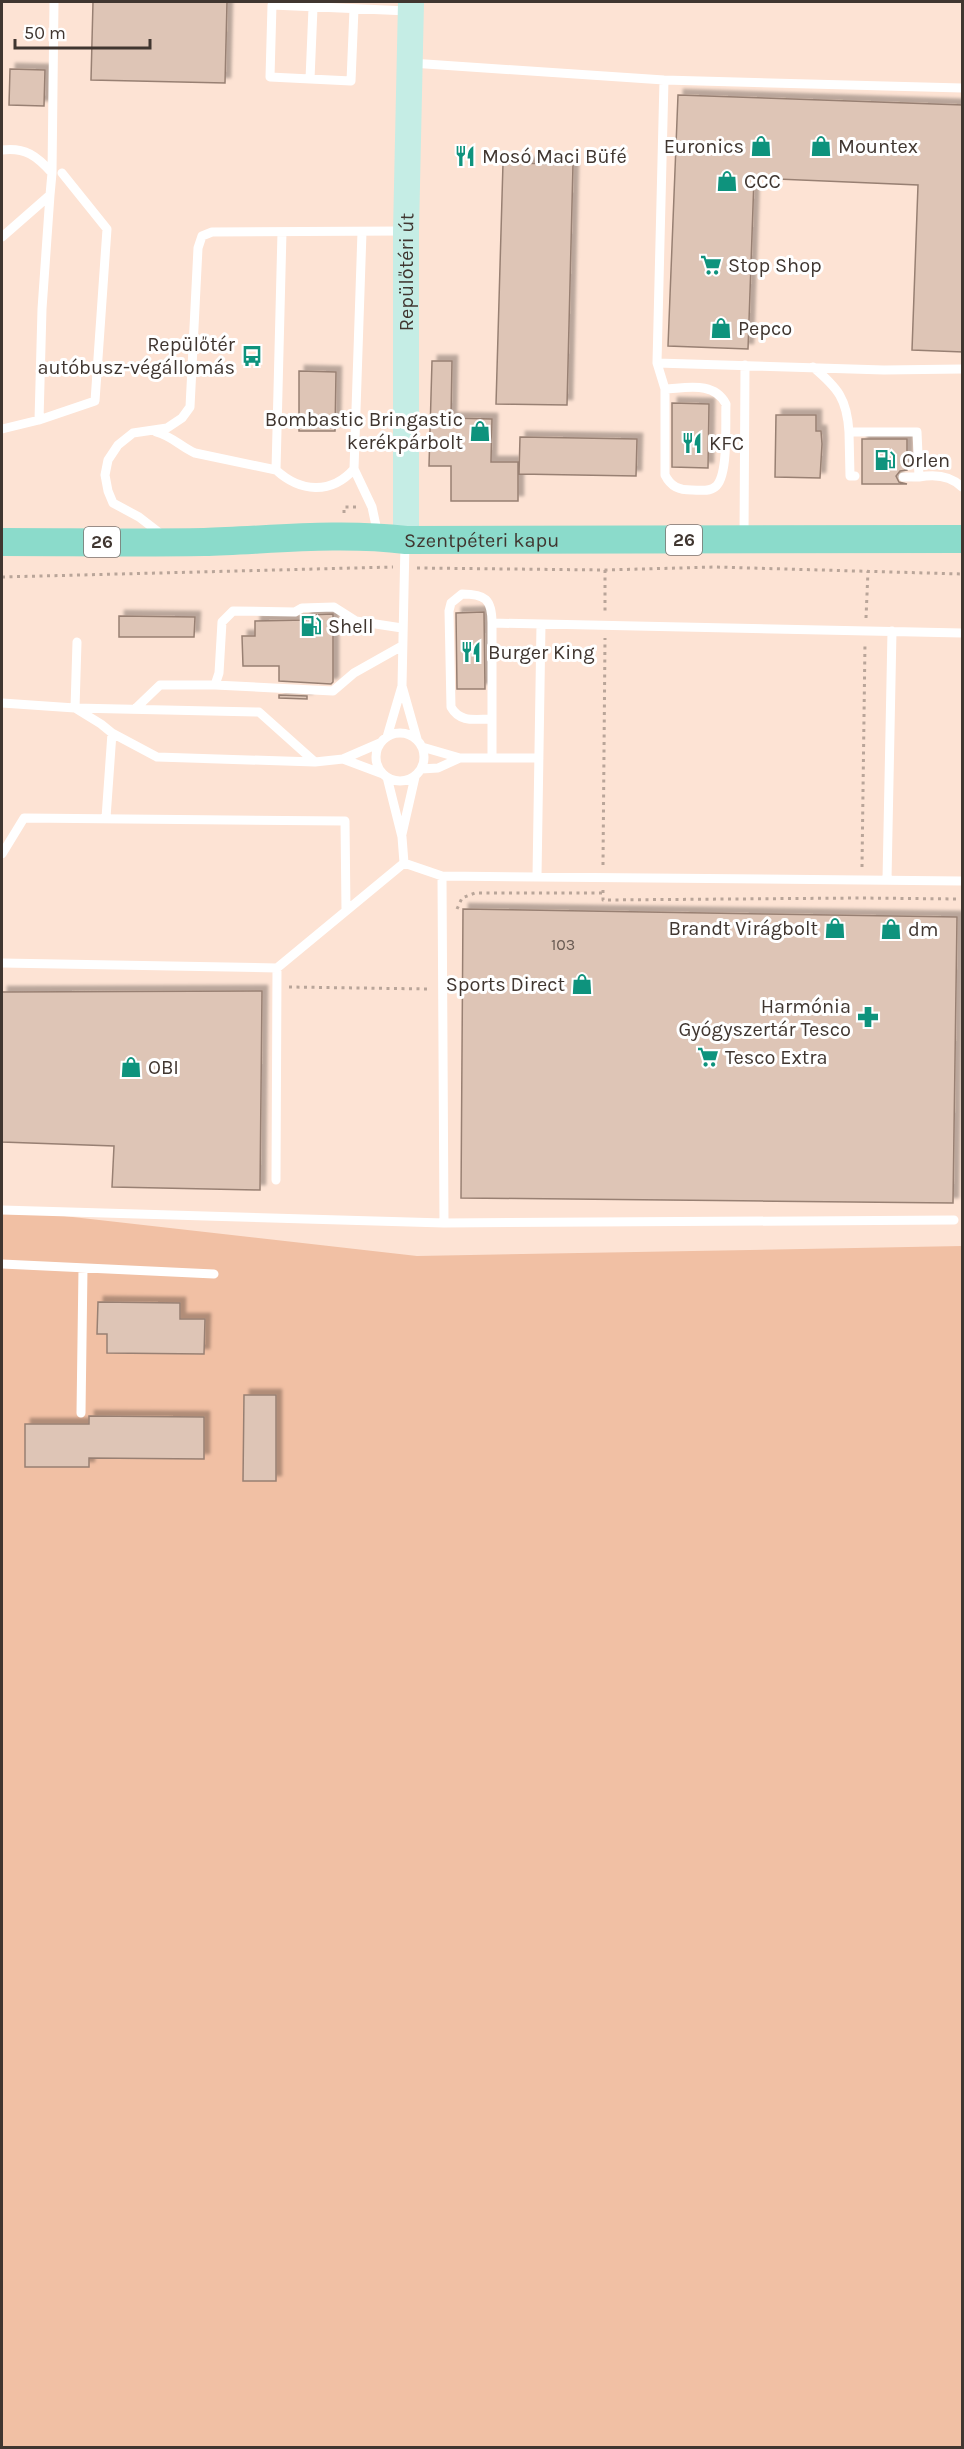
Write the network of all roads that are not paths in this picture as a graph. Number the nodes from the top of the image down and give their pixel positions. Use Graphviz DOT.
graph roads {
  1 [pos="54,2"];
  2 [pos="411,6"];
  3 [pos="313,8"];
  4 [pos="354,9"];
  5 [pos="410,63"];
  6 [pos="310,79"];
  7 [pos="664,80"];
  8 [pos="963,88"];
  9 [pos="2,150"];
  10 [pos="57,173"];
  11 [pos="50,195"];
  12 [pos="406,231"];
  13 [pos="282,232"];
  14 [pos="362,232"];
  15 [pos="2,237"];
  16 [pos="657,363"];
  17 [pos="745,365"];
  18 [pos="813,367"];
  19 [pos="963,369"];
  20 [pos="665,389"];
  21 [pos="39,420"];
  22 [pos="2,429"];
  23 [pos="148,430"];
  24 [pos="849,432"];
  25 [pos="354,469"];
  26 [pos="276,470"];
  27 [pos="855,477"];
  28 [pos="903,477"];
  29 [pos="919,477"];
  30 [pos="963,487"];
  31 [pos="963,539"];
  32 [pos="744,540"];
  33 [pos="2,542"];
  34 [pos="171,542"];
  35 [pos="396,548"];
  36 [pos="492,623"];
  37 [pos="541,624"];
  38 [pos="402,628"];
  39 [pos="892,631"];
  40 [pos="963,633"];
  41 [pos="77,642"];
  42 [pos="402,646"];
  43 [pos="215,685"];
  44 [pos="402,686"];
  45 [pos="2,703"];
  46 [pos="75,708"];
  47 [pos="135,709"];
  48 [pos="491,719"];
  49 [pos="112,733"];
  50 [pos="384,740"];
  51 [pos="420,743"];
  52 [pos="460,758"];
  53 [pos="492,758"];
  54 [pos="539,758"];
  55 [pos="343,759"];
  56 [pos="315,762"];
  57 [pos="418,773"];
  58 [pos="385,776"];
  59 [pos="106,818"];
  60 [pos="402,837"];
  61 [pos="2,854"];
  62 [pos="404,863"];
  63 [pos="442,876"];
  64 [pos="537,877"];
  65 [pos="887,880"];
  66 [pos="963,881"];
  67 [pos="346,910"];
  68 [pos="2,963"];
  69 [pos="277,968"];
  70 [pos="276,1180"];
  71 [pos="2,1210"];
  72 [pos="954,1220"];
  73 [pos="444,1223"];
  74 [pos="2,1264"];
  75 [pos="83,1268"];
  76 [pos="214,1274"];
  77 [pos="81,1413"];
  1 -- 10 [label="lane"];
  2 -- 4 [label="lane"];
  2 -- 5 [label="street, Repülőtéri út"];
  3 -- 4 [label="lane"];
  3 -- 6 [label="lane"];
  3 -- 6 [label="lane"];
  4 -- 6 [label="lane"];
  5 -- 7 [label="lane"];
  5 -- 12 [label="street, Repülőtéri út"];
  7 -- 8 [label="lane"];
  7 -- 16 [label="lane"];
  9 -- 10 [label="lane"];
  10 -- 11 [label="lane"];
  10 -- 21 [label="lane"];
  11 -- 15 [label="lane"];
  11 -- 21 [label="lane"];
  12 -- 14 [label="lane"];
  12 -- 35 [label="street, Repülőtéri út"];
  13 -- 14 [label="lane"];
  13 -- 23 [label="lane"];
  13 -- 26 [label="lane"];
  14 -- 25 [label="lane"];
  16 -- 17 [label="lane"];
  16 -- 20 [label="lane"];
  17 -- 18 [label="lane"];
  17 -- 32 [label="lane"];
  18 -- 19 [label="lane"];
  18 -- 24 [label="lane"];
  20 -- 20 [label="lane"];
  21 -- 22 [label="lane"];
  23 -- 26 [label="lane"];
  23 -- 34 [label="lane"];
  24 -- 27 [label="lane"];
  24 -- 29 [label="lane"];
  25 -- 26 [label="lane"];
  25 -- 35 [label="lane"];
  28 -- 29 [label="lane"];
  29 -- 30 [label="lane"];
  31 -- 32 [label="main road, Szentpéteri kapu / 26"];
  32 -- 35 [label="main road, Szentpéteri kapu / 26"];
  33 -- 34 [label="main road, Szentpéteri kapu / 26"];
  34 -- 35 [label="main road, Szentpéteri kapu / 26"];
  35 -- 38 [label="lane"];
  36 -- 37 [label="lane"];
  36 -- 48 [label="lane"];
  36 -- 48 [label="lane"];
  37 -- 39 [label="lane"];
  37 -- 54 [label="lane"];
  38 -- 42 [label="lane"];
  38 -- 43 [label="lane"];
  39 -- 40 [label="lane"];
  39 -- 65 [label="lane"];
  41 -- 46 [label="lane"];
  42 -- 43 [label="lane"];
  42 -- 44 [label="lane"];
  43 -- 47 [label="lane"];
  44 -- 50 [label="lane"];
  44 -- 51 [label="lane"];
  45 -- 46 [label="lane"];
  46 -- 47 [label="lane"];
  46 -- 49 [label="lane"];
  47 -- 56 [label="lane"];
  48 -- 53 [label="lane"];
  49 -- 56 [label="lane"];
  49 -- 59 [label="lane"];
  50 -- 51 [label="lane"];
  50 -- 55 [label="lane"];
  50 -- 58 [label="lane"];
  51 -- 52 [label="lane"];
  51 -- 57 [label="lane"];
  52 -- 53 [label="lane"];
  52 -- 57 [label="lane"];
  53 -- 54 [label="lane"];
  54 -- 64 [label="lane"];
  55 -- 56 [label="lane"];
  55 -- 58 [label="lane"];
  57 -- 58 [label="lane"];
  57 -- 60 [label="lane"];
  58 -- 60 [label="lane"];
  59 -- 61 [label="lane"];
  59 -- 67 [label="lane"];
  60 -- 62 [label="lane"];
  62 -- 63 [label="lane"];
  62 -- 67 [label="lane"];
  63 -- 64 [label="lane"];
  63 -- 73 [label="lane"];
  64 -- 65 [label="lane"];
  65 -- 66 [label="lane"];
  67 -- 69 [label="lane"];
  68 -- 69 [label="lane"];
  69 -- 70 [label="lane"];
  71 -- 73 [label="lane"];
  72 -- 73 [label="lane"];
  74 -- 75 [label="lane"];
  75 -- 76 [label="lane"];
  75 -- 77 [label="lane"];
}
